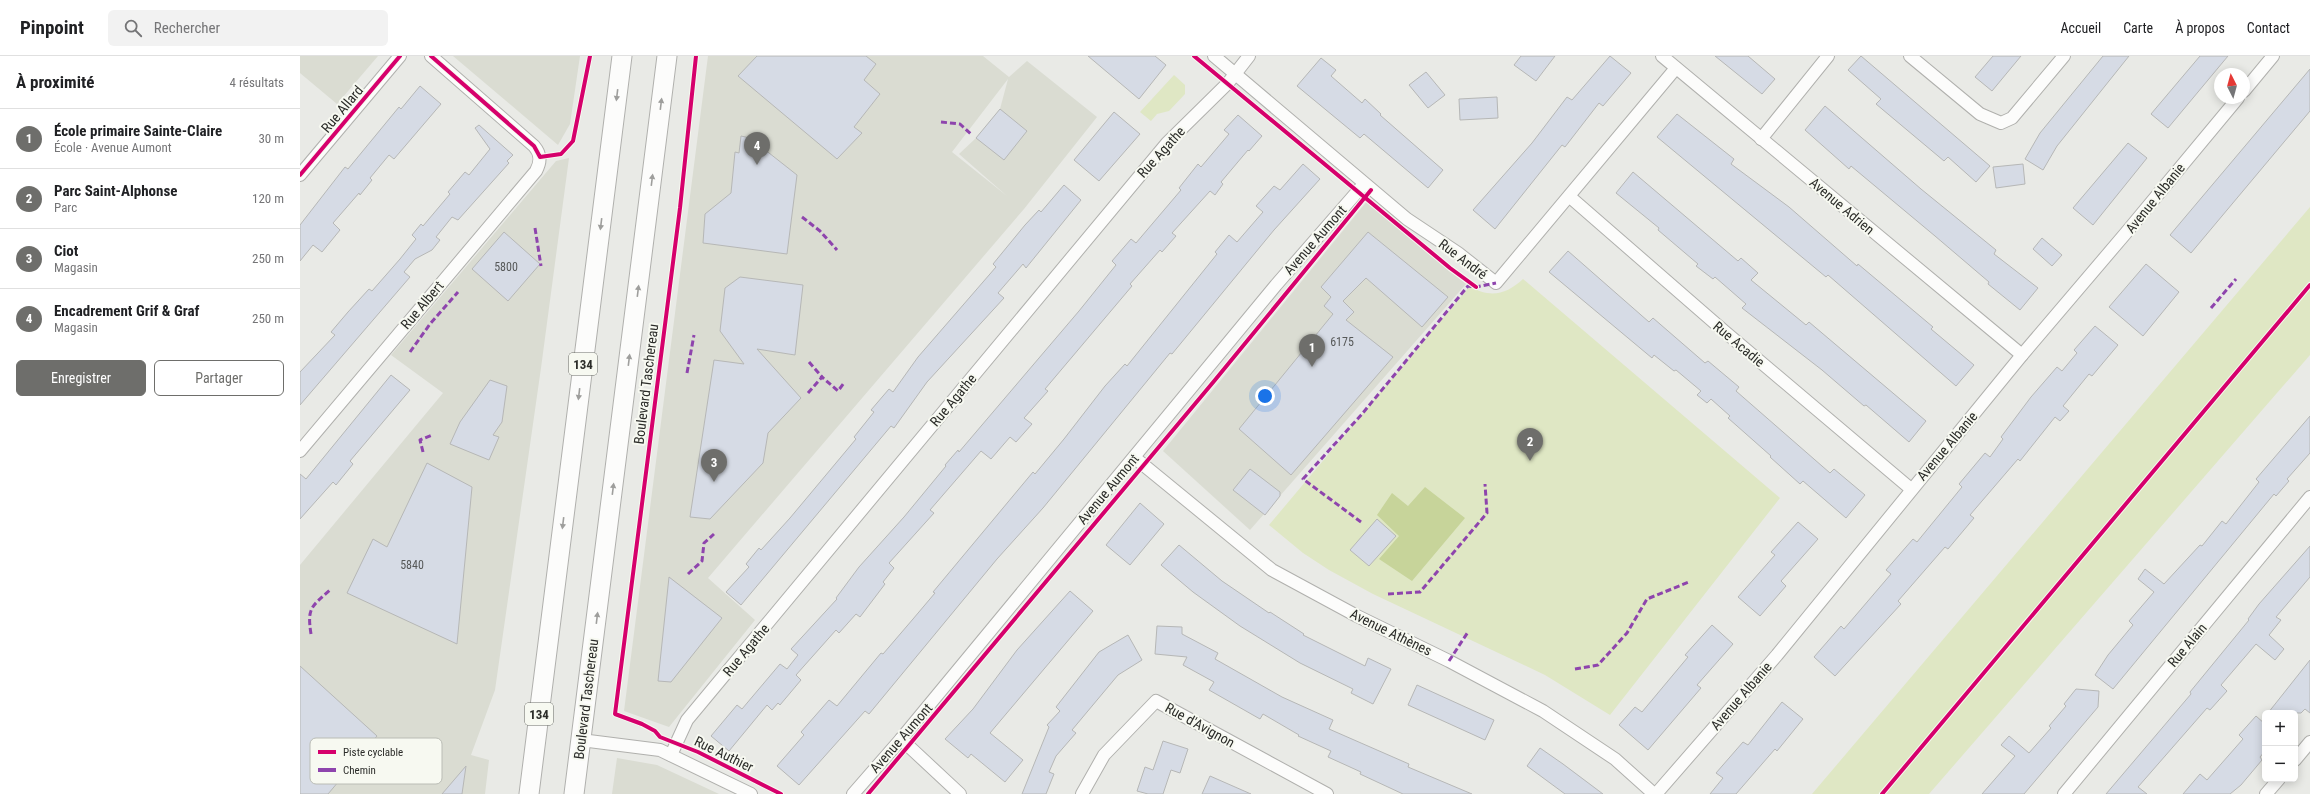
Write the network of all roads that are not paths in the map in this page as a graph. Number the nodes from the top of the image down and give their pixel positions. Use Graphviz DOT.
graph roads {
  1 [pos="400,56"];
  2 [pos="431,56"];
  3 [pos="622,56"];
  4 [pos="667,56"];
  5 [pos="1214,56"];
  6 [pos="1249,56"];
  7 [pos="1662,56"];
  8 [pos="1828,56"];
  9 [pos="1910,56"];
  10 [pos="2064,56"];
  11 [pos="2273,56"];
  12 [pos="1676,68"];
  13 [pos="1234,73"];
  14 [pos="2250,84"];
  15 [pos="2233,104"];
  16 [pos="1761,139"];
  17 [pos="300,175"];
  18 [pos="1364,184"];
  19 [pos="1570,197"];
  20 [pos="2022,355"];
  21 [pos="300,451"];
  22 [pos="1135,458"];
  23 [pos="1911,489"];
  24 [pos="2310,497"];
  25 [pos="901,739"];
  26 [pos="581,740"];
  27 [pos="2310,742"];
  28 [pos="671,755"];
  29 [pos="2298,756"];
  30 [pos="2276,782"];
  31 [pos="529,794"];
  32 [pos="574,794"];
  33 [pos="751,794"];
  34 [pos="853,794"];
  35 [pos="960,794"];
  36 [pos="1082,794"];
  37 [pos="1327,794"];
  38 [pos="1655,794"];
  39 [pos="2064,794"];
  40 [pos="2266,794"];
  1 -- 17 [label="street, Rue Allard"];
  2 -- 21 [label="street, Rue Albert"];
  3 -- 31 [label="main road, 134, one-way"];
  26 -- 4 [label="main road, Boulevard Taschereau, one-way"];
  5 -- 13 [label="street, Rue André"];
  6 -- 13 [label="street, Rue Agathe"];
  7 -- 12 [label="street, Avenue Adrien"];
  8 -- 16 [label="street"];
  9 -- 10 [label="street"];
  11 -- 14 [label="street"];
  12 -- 16 [label="street, Avenue Adrien"];
  12 -- 19 [label="street, Rue André"];
  13 -- 18 [label="street, Rue André"];
  13 -- 28 [label="street, Rue Agathe"];
  15 -- 20 [label="street, Avenue Albanie"];
  16 -- 20 [label="street, Avenue Adrien"];
  18 -- 19 [label="street, Rue André"];
  18 -- 22 [label="street, Avenue Aumont"];
  19 -- 23 [label="street, Rue Acadie"];
  20 -- 23 [label="street, Avenue Albanie"];
  22 -- 25 [label="street, Avenue Aumont"];
  22 -- 38 [label="street, Avenue Athènes"];
  23 -- 38 [label="street, Avenue Albanie"];
  24 -- 39 [label="street, Rue Alain"];
  25 -- 34 [label="street, Avenue Aumont"];
  25 -- 35 [label="street"];
  26 -- 28 [label="street, Rue Authier"];
  26 -- 32 [label="main road, Boulevard Taschereau"];
  27 -- 29 [label="street"];
  28 -- 33 [label="street, Rue Authier"];
  30 -- 40 [label="street"];
  36 -- 37 [label="street, Rue d'Avignon"];
}
